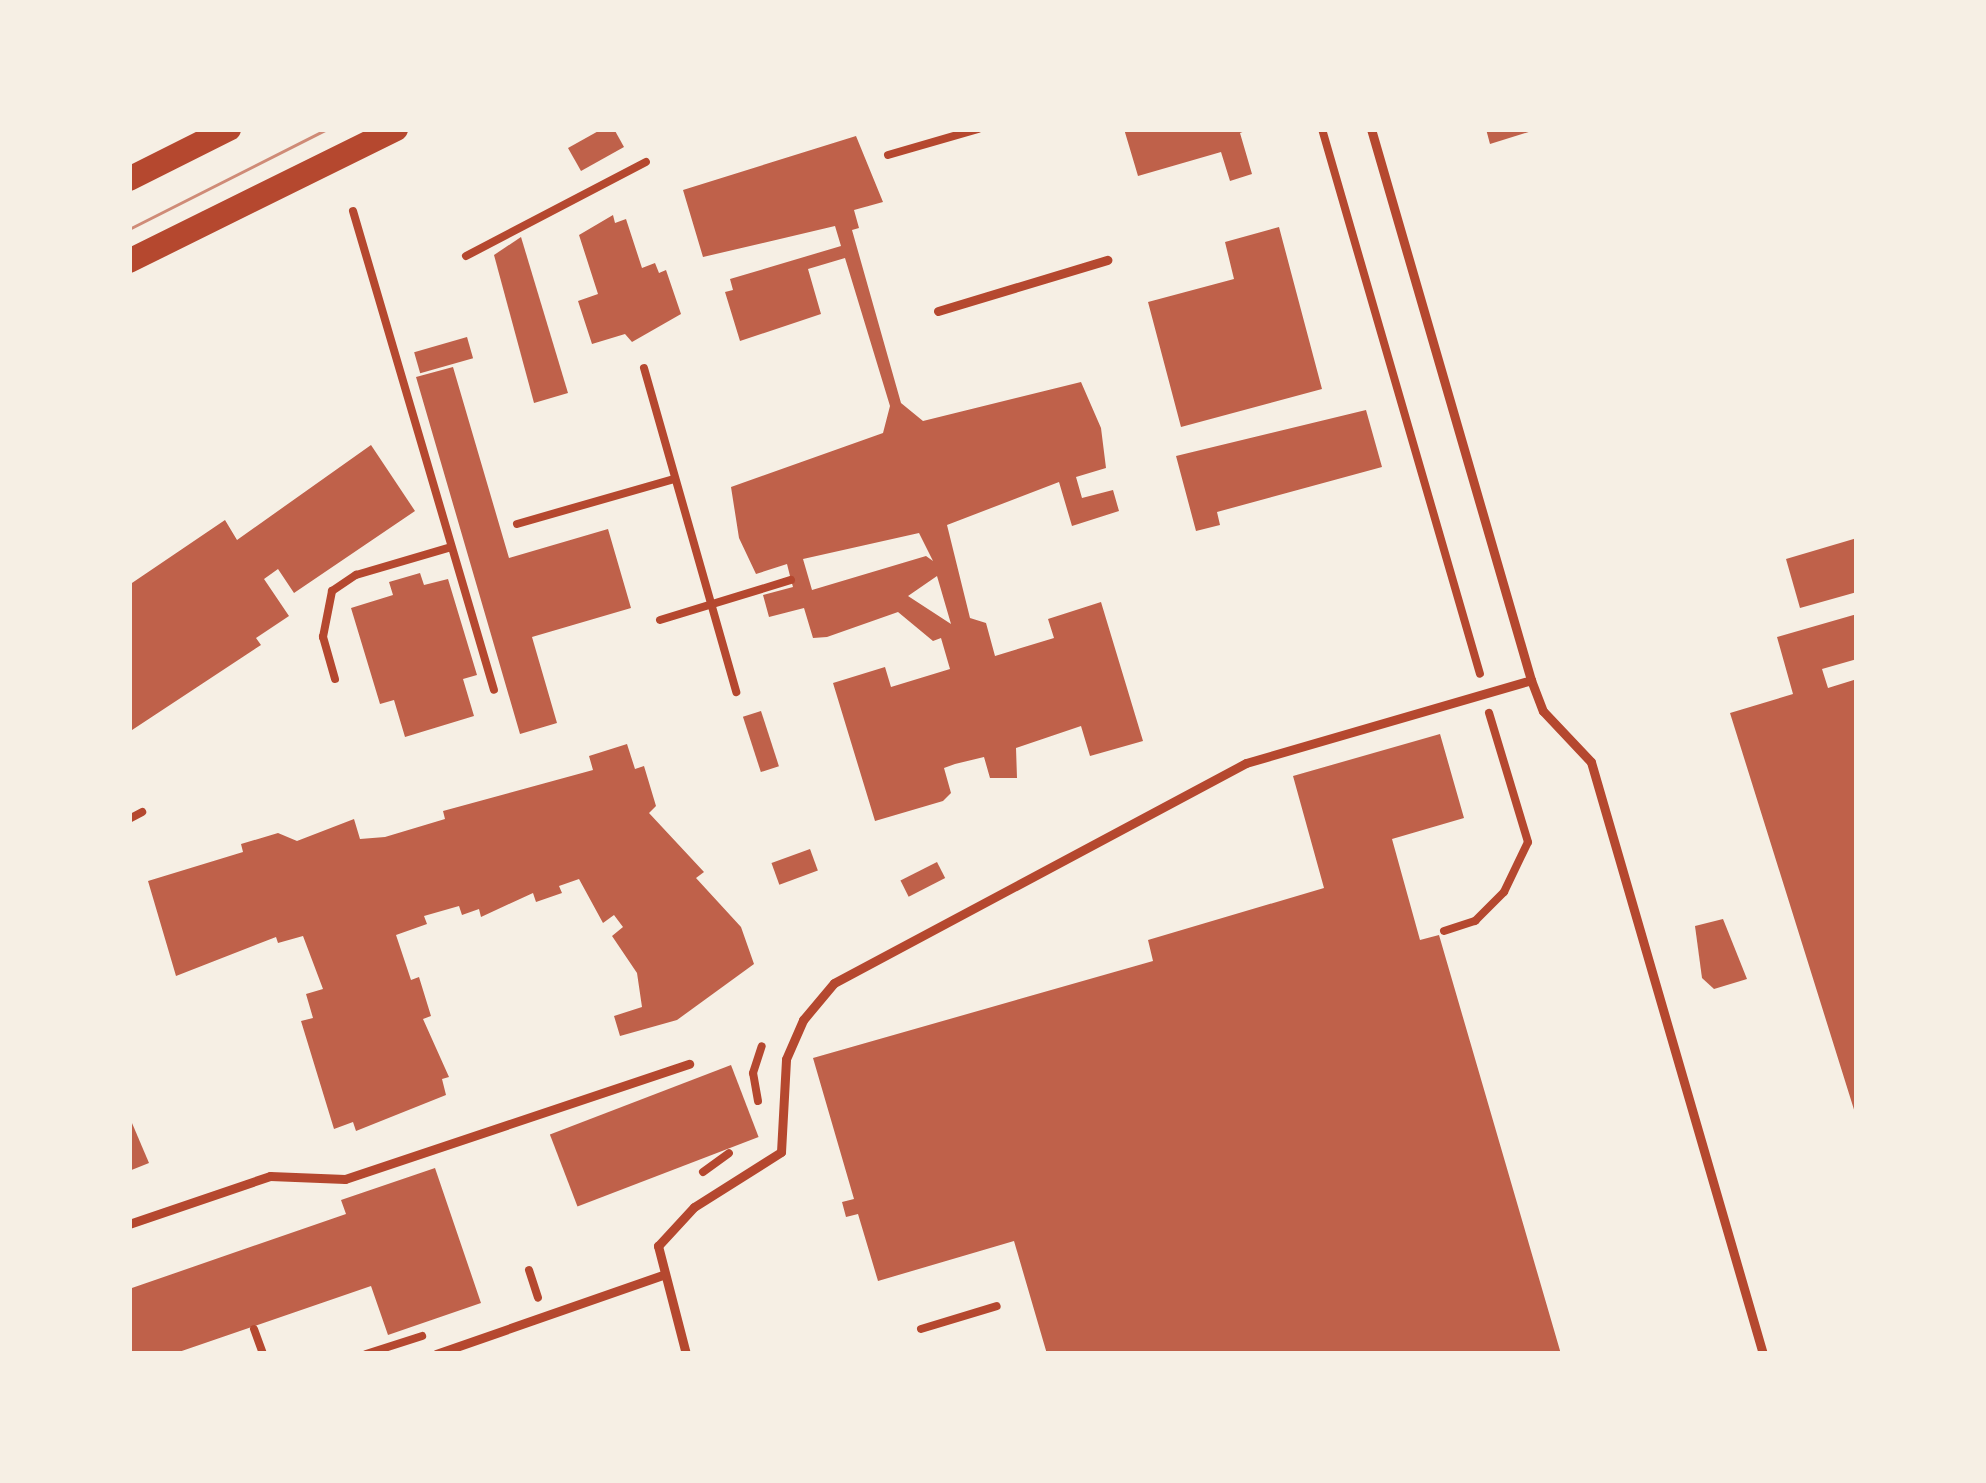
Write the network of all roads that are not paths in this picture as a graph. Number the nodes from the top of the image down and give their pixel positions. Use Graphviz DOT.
graph roads {
  1 [pos="230,129"];
  2 [pos="396,129"];
  3 [pos="1371,129"];
  4 [pos="129,179"];
  5 [pos="1107,260"];
  6 [pos="129,261"];
  7 [pos="938,311"];
  8 [pos="1531,680"];
  9 [pos="689,1064"];
  10 [pos="129,1224"];
  11 [pos="663,1275"];
  12 [pos="436,1354"];
  13 [pos="686,1354"];
  14 [pos="1763,1354"];
  1 -- 4 [label="main road"];
  2 -- 6 [label="main road"];
  3 -- 8 [label="lane"];
  5 -- 7 [label="lane"];
  8 -- 11 [label="lane"];
  8 -- 14 [label="lane"];
  9 -- 10 [label="lane"];
  11 -- 12 [label="lane"];
  11 -- 13 [label="lane"];
}
